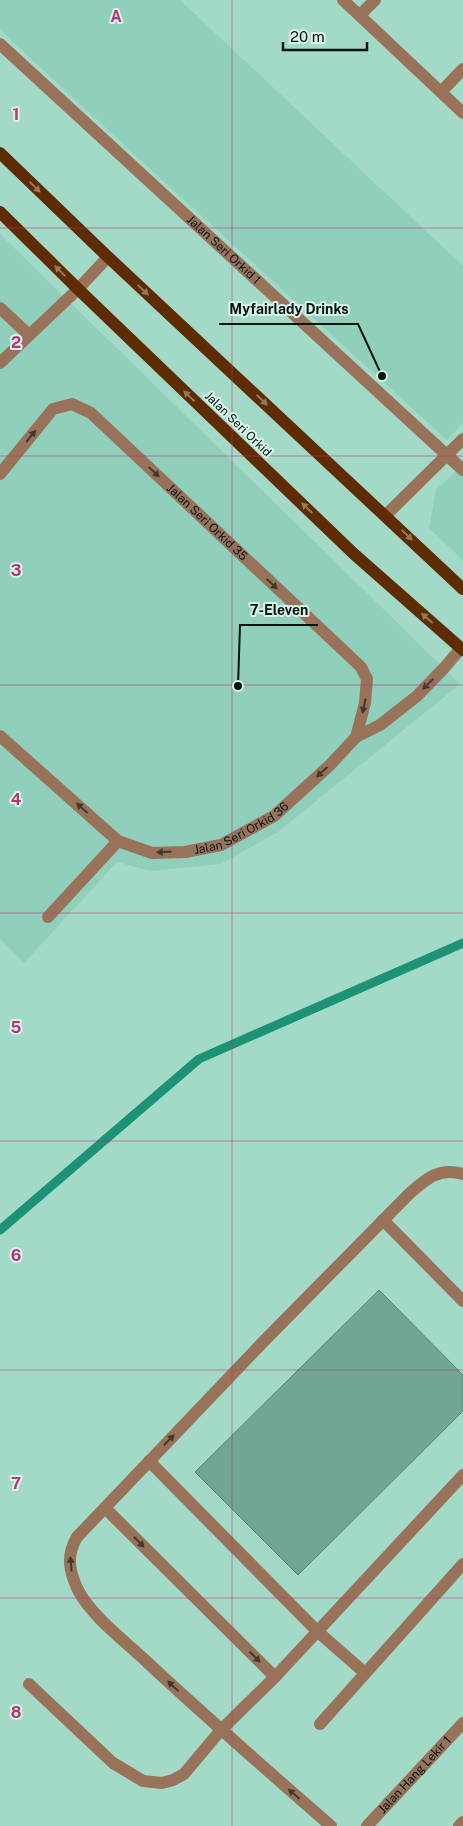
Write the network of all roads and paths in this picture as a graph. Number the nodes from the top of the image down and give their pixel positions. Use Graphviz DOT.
graph roads {
  1 [pos="343,0"];
  2 [pos="375,0"];
  3 [pos="360,15"];
  4 [pos="0,44"];
  5 [pos="463,69"];
  6 [pos="442,92"];
  7 [pos="463,113"];
  8 [pos="0,153"];
  9 [pos="0,212"];
  10 [pos="108,257"];
  11 [pos="78,289"];
  12 [pos="0,308"];
  13 [pos="28,335"];
  14 [pos="0,363"];
  15 [pos="463,439"];
  16 [pos="448,456"];
  17 [pos="463,470"];
  18 [pos="0,474"];
  19 [pos="386,515"];
  20 [pos="463,589"];
  21 [pos="462,649"];
  22 [pos="0,736"];
  23 [pos="356,737"];
  24 [pos="118,841"];
  25 [pos="48,917"];
  26 [pos="463,1174"];
  27 [pos="383,1220"];
  28 [pos="463,1301"];
  29 [pos="149,1461"];
  30 [pos="463,1476"];
  31 [pos="105,1508"];
  32 [pos="463,1564"];
  33 [pos="317,1631"];
  34 [pos="365,1673"];
  35 [pos="275,1677"];
  36 [pos="29,1684"];
  37 [pos="463,1723"];
  38 [pos="320,1724"];
  39 [pos="220,1730"];
  40 [pos="463,1822"];
  41 [pos="331,1826"];
  42 [pos="367,1826"];
  43 [pos="459,1826"];
  1 -- 3 [label="street"];
  2 -- 3 [label="street"];
  3 -- 6 [label="street"];
  4 -- 16 [label="street, Jalan Seri Orkid 1"];
  5 -- 6 [label="street"];
  6 -- 7 [label="street"];
  8 -- 10 [label="main road, one-way"];
  11 -- 9 [label="main road, Jalan Seri Orkid, one-way"];
  10 -- 11 [label="street"];
  10 -- 19 [label="main road, one-way"];
  11 -- 13 [label="street"];
  21 -- 11 [label="main road, Jalan Seri Orkid, one-way"];
  12 -- 13 [label="street"];
  13 -- 14 [label="street"];
  15 -- 16 [label="street"];
  16 -- 17 [label="street, Jalan Seri Orkid 1"];
  16 -- 19 [label="street"];
  18 -- 23 [label="street, Jalan Seri Orkid 35, one-way"];
  19 -- 20 [label="main road, one-way"];
  21 -- 23 [label="street, Jalan Seri Orkid 36, one-way"];
  24 -- 22 [label="street, Jalan Seri Orkid 36, one-way"];
  23 -- 24 [label="street, Jalan Seri Orkid 36, one-way"];
  24 -- 25 [label="street"];
  26 -- 27 [label="street"];
  27 -- 28 [label="street"];
  29 -- 27 [label="street, one-way"];
  29 -- 31 [label="street"];
  29 -- 33 [label="street"];
  30 -- 33 [label="street"];
  31 -- 35 [label="street, one-way"];
  39 -- 31 [label="street, one-way"];
  32 -- 34 [label="street"];
  33 -- 34 [label="street"];
  33 -- 35 [label="street"];
  34 -- 38 [label="street"];
  35 -- 39 [label="street"];
  36 -- 39 [label="street"];
  37 -- 42 [label="street, Jalan Hang Lekir 1"];
  41 -- 39 [label="street, one-way"];
  40 -- 43 [label="street"];
}
